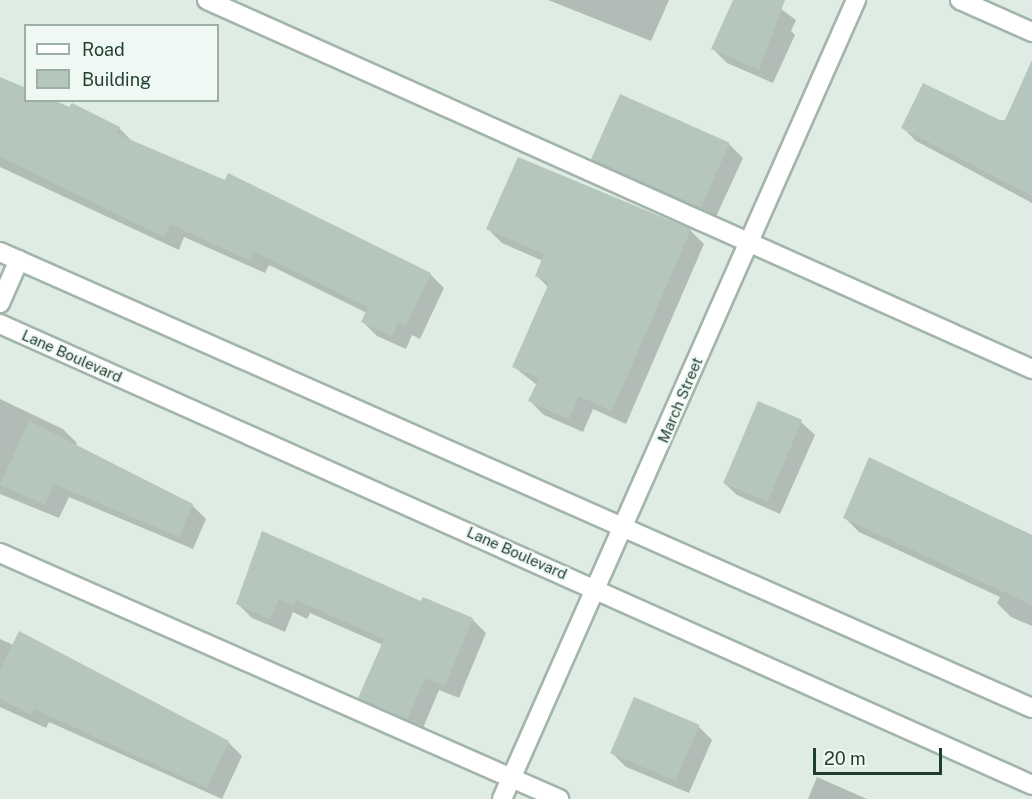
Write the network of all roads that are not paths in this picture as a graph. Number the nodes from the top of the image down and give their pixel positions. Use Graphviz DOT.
graph roads {
  1 [pos="207,0"];
  2 [pos="856,0"];
  3 [pos="960,0"];
  4 [pos="1032,32"];
  5 [pos="748,243"];
  6 [pos="0,252"];
  7 [pos="19,260"];
  8 [pos="0,303"];
  9 [pos="0,324"];
  10 [pos="1032,369"];
  11 [pos="625,528"];
  12 [pos="0,553"];
  13 [pos="597,589"];
  14 [pos="1032,708"];
  15 [pos="512,777"];
  16 [pos="1032,785"];
  17 [pos="502,799"];
  18 [pos="559,799"];
  1 -- 5 [label="street"];
  2 -- 5 [label="street, March Street"];
  3 -- 4 [label="street"];
  5 -- 10 [label="street"];
  5 -- 11 [label="street, March Street"];
  6 -- 7 [label="street"];
  7 -- 8 [label="street"];
  7 -- 11 [label="street"];
  9 -- 13 [label="street, Lane Boulevard"];
  11 -- 13 [label="street, March Street"];
  11 -- 14 [label="street"];
  12 -- 15 [label="street"];
  13 -- 15 [label="street, March Street"];
  13 -- 16 [label="street, Lane Boulevard"];
  15 -- 17 [label="street, March Street"];
  15 -- 18 [label="street"];
}
